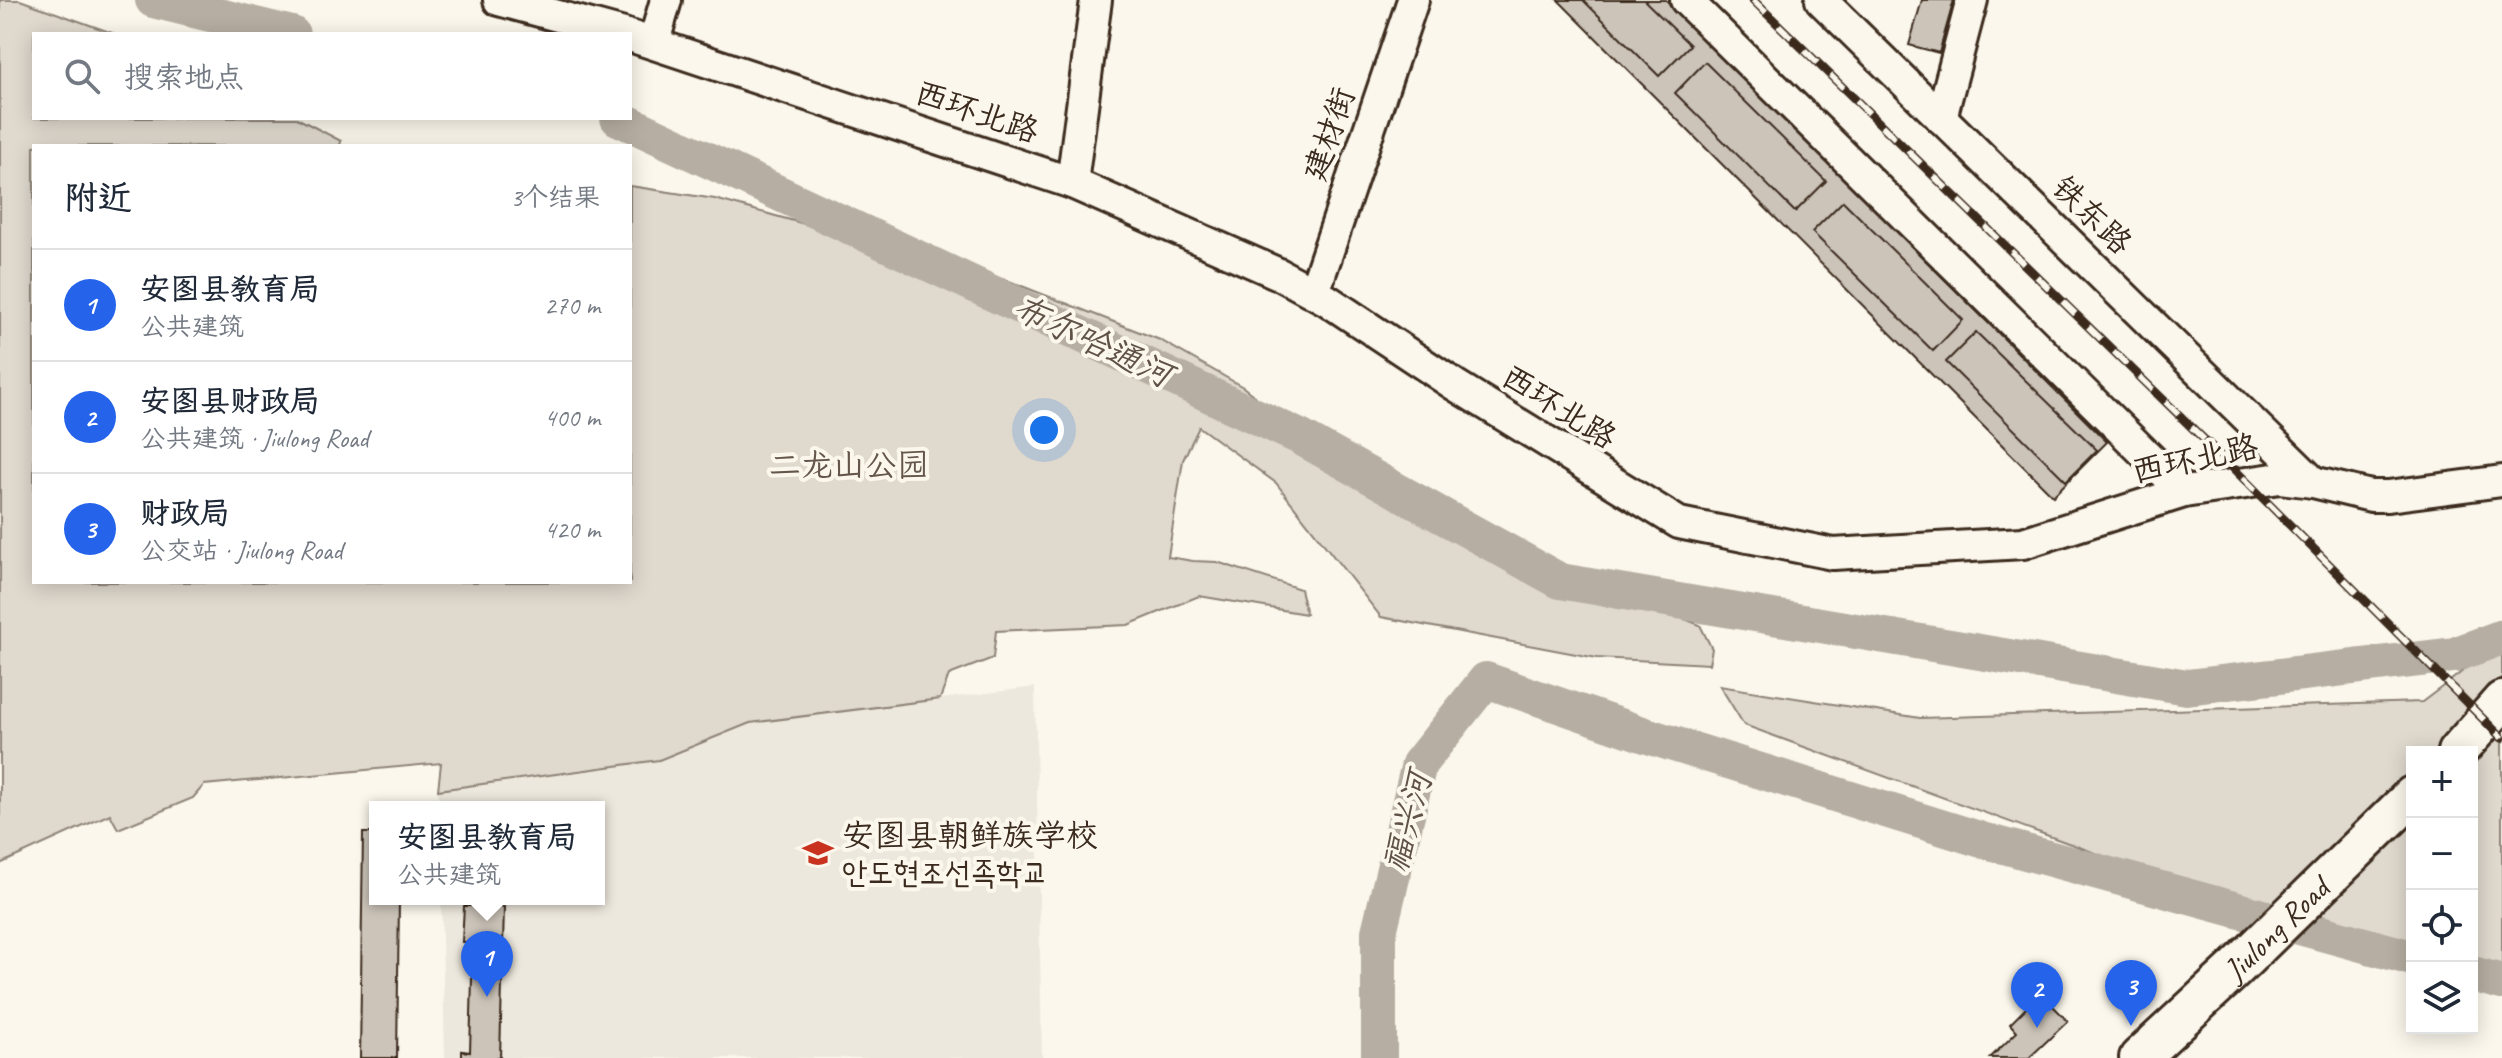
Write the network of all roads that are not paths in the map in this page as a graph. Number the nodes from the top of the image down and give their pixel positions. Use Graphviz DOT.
graph roads {
  1 [pos="499,0"];
  2 [pos="666,0"];
  3 [pos="1096,0"];
  4 [pos="1413,0"];
  5 [pos="1686,0"];
  6 [pos="1821,0"];
  7 [pos="1972,0"];
  8 [pos="617,32"];
  9 [pos="642,39"];
  10 [pos="1941,118"];
  11 [pos="1072,183"];
  12 [pos="1314,292"];
  13 [pos="2502,481"];
  14 [pos="2313,482"];
  15 [pos="2184,492"];
  16 [pos="2502,701"];
  17 [pos="2462,746"];
  18 [pos="2406,802"];
  19 [pos="2139,1058"];
  1 -- 8 [label="street"];
  2 -- 9 [label="street"];
  3 -- 11 [label="street"];
  4 -- 12 [label="street, 建材街"];
  5 -- 15 [label="street"];
  6 -- 10 [label="street, 铁东路"];
  7 -- 10 [label="street"];
  9 -- 11 [label="street, 西环北路"];
  10 -- 14 [label="street, 铁东路"];
  11 -- 12 [label="street, 西环北路"];
  12 -- 15 [label="street, 西环北路"];
  13 -- 14 [label="street, 西环北路"];
  14 -- 15 [label="street, 西环北路"];
  16 -- 17 [label="main road"];
  18 -- 19 [label="main road, Jiulong Road"];
}
